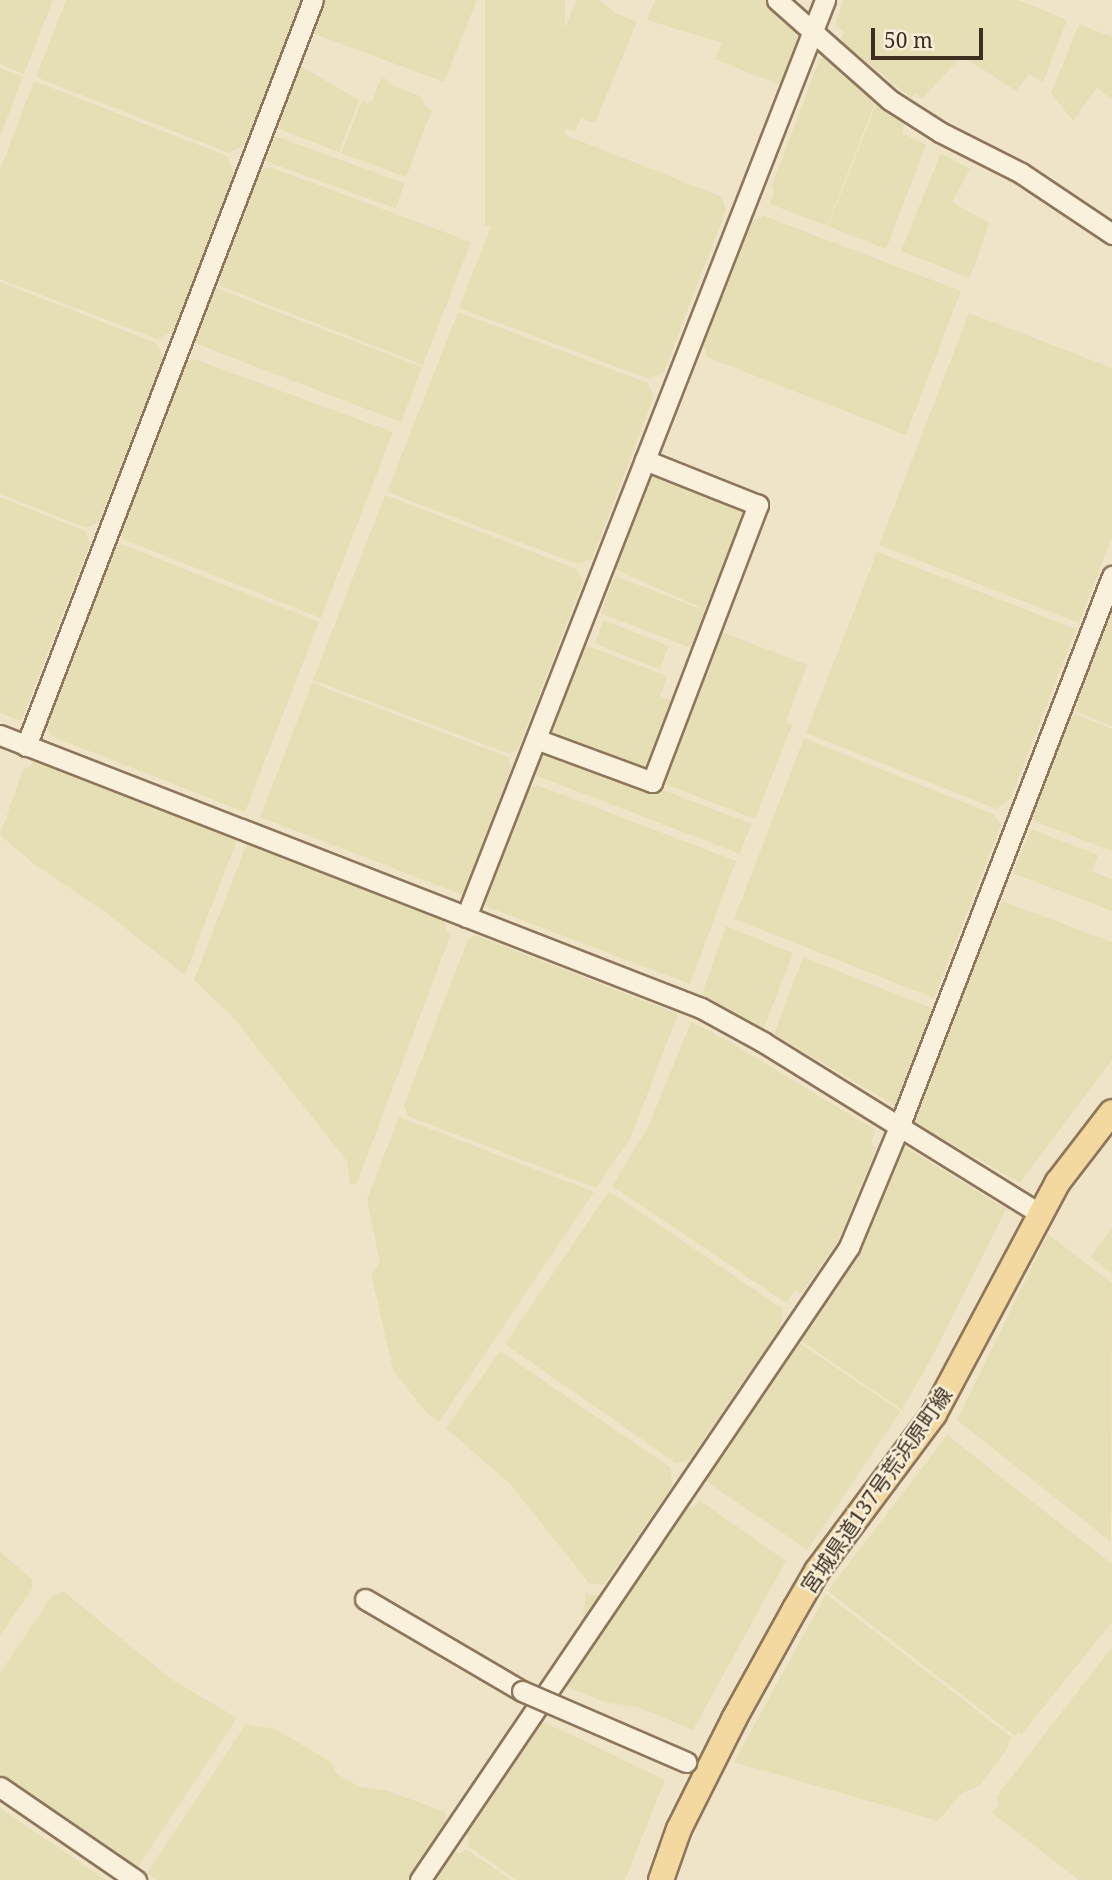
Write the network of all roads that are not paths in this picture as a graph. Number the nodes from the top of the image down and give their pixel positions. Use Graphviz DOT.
graph roads {
  1 [pos="313,0"];
  2 [pos="777,0"];
  3 [pos="825,0"];
  4 [pos="812,34"];
  5 [pos="1112,234"];
  6 [pos="645,460"];
  7 [pos="1112,576"];
  8 [pos="0,735"];
  9 [pos="536,739"];
  10 [pos="26,746"];
  11 [pos="466,917"];
  12 [pos="1112,1112"];
  13 [pos="899,1127"];
  14 [pos="1040,1214"];
  15 [pos="365,1599"];
  16 [pos="697,1767"];
  17 [pos="0,1787"];
  18 [pos="136,1880"];
  19 [pos="421,1880"];
  20 [pos="661,1880"];
  1 -- 10 [label="street"];
  2 -- 4 [label="street"];
  3 -- 4 [label="street"];
  4 -- 5 [label="street"];
  4 -- 6 [label="street"];
  6 -- 9 [label="street"];
  6 -- 9 [label="street"];
  7 -- 13 [label="street"];
  8 -- 10 [label="street"];
  9 -- 11 [label="street"];
  10 -- 11 [label="street"];
  11 -- 13 [label="street"];
  12 -- 14 [label="main road, 宮城県道137号荒浜原町線"];
  13 -- 14 [label="street"];
  13 -- 19 [label="street"];
  14 -- 16 [label="main road, 宮城県道137号荒浜原町線"];
  15 -- 16 [label="street, bridge"];
  16 -- 20 [label="main road, 宮城県道137号荒浜原町線"];
  17 -- 18 [label="street"];
}
